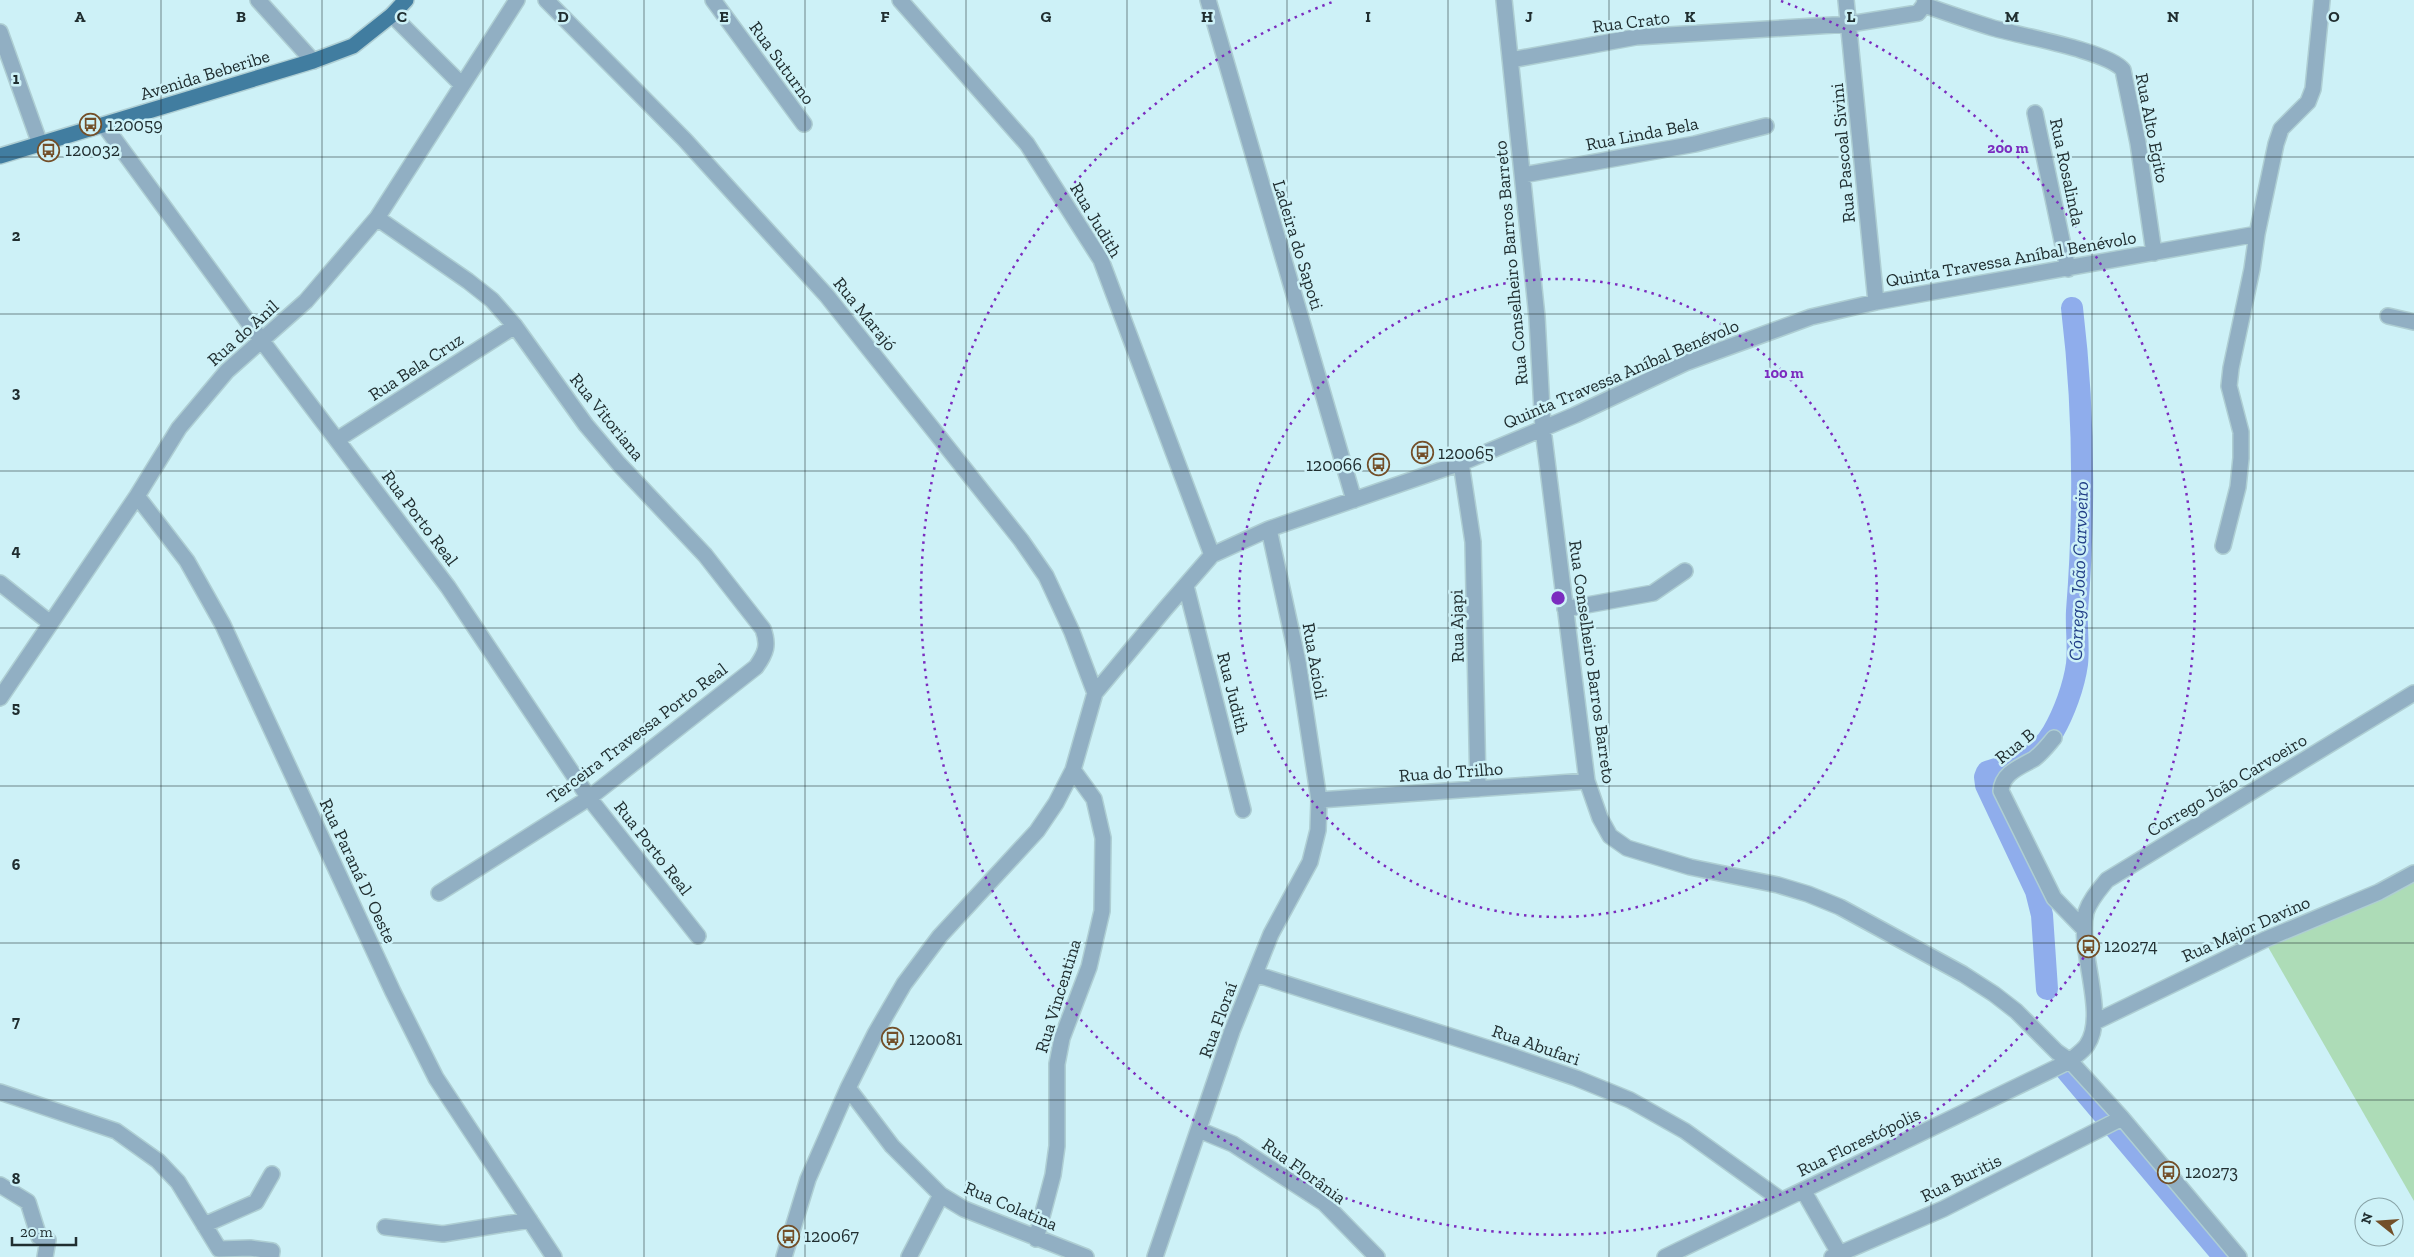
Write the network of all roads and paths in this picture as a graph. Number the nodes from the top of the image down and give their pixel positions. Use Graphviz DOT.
graph roads {
  1 [pos="258,0"];
  2 [pos="406,0"];
  3 [pos="517,0"];
  4 [pos="546,0"];
  5 [pos="713,0"];
  6 [pos="900,0"];
  7 [pos="1208,0"];
  8 [pos="1504,0"];
  9 [pos="1846,0"];
  10 [pos="2322,0"];
  11 [pos="1924,3"];
  12 [pos="392,15"];
  13 [pos="1850,24"];
  14 [pos="0,32"];
  15 [pos="1511,60"];
  16 [pos="313,61"];
  17 [pos="462,85"];
  18 [pos="2035,113"];
  19 [pos="804,124"];
  20 [pos="104,125"];
  21 [pos="1766,126"];
  22 [pos="40,144"];
  23 [pos="0,156"];
  24 [pos="1523,175"];
  25 [pos="377,218"];
  26 [pos="2257,234"];
  27 [pos="2154,253"];
  28 [pos="2068,269"];
  29 [pos="1876,302"];
  30 [pos="2388,316"];
  31 [pos="2414,322"];
  32 [pos="515,326"];
  33 [pos="262,341"];
  34 [pos="1543,428"];
  35 [pos="338,439"];
  36 [pos="1461,463"];
  37 [pos="137,496"];
  38 [pos="1354,500"];
  39 [pos="1269,530"];
  40 [pos="2222,546"];
  41 [pos="1212,555"];
  42 [pos="1684,571"];
  43 [pos="0,583"];
  44 [pos="1186,586"];
  45 [pos="1565,609"];
  46 [pos="50,622"];
  47 [pos="756,667"];
  48 [pos="1095,693"];
  49 [pos="2414,693"];
  50 [pos="0,698"];
  51 [pos="2054,738"];
  52 [pos="1073,770"];
  53 [pos="1587,781"];
  54 [pos="1478,789"];
  55 [pos="589,798"];
  56 [pos="1319,800"];
  57 [pos="1243,810"];
  58 [pos="2414,873"];
  59 [pos="439,893"];
  60 [pos="2084,929"];
  61 [pos="698,936"];
  62 [pos="1255,974"];
  63 [pos="2095,1022"];
  64 [pos="2070,1061"];
  65 [pos="848,1088"];
  66 [pos="0,1092"];
  67 [pos="2114,1122"];
  68 [pos="1199,1130"];
  69 [pos="272,1174"];
  70 [pos="0,1184"];
  71 [pos="1803,1190"];
  72 [pos="941,1195"];
  73 [pos="1782,1200"];
  74 [pos="530,1220"];
  75 [pos="204,1225"];
  76 [pos="385,1227"];
  77 [pos="1036,1238"];
  78 [pos="272,1254"];
  79 [pos="1835,1255"];
  80 [pos="45,1257"];
  81 [pos="554,1257"];
  82 [pos="784,1257"];
  83 [pos="909,1257"];
  84 [pos="1086,1257"];
  85 [pos="1155,1257"];
  86 [pos="1377,1257"];
  87 [pos="1666,1257"];
  88 [pos="2239,1257"];
  1 -- 16 [label="street"];
  2 -- 12 [label="main road, Avenida Beberibe"];
  3 -- 17 [label="street, Rua do Anil"];
  4 -- 48 [label="street, Rua Marajó"];
  5 -- 19 [label="street, Rua Suturno"];
  6 -- 41 [label="street, Rua Judith"];
  7 -- 38 [label="street, Ladeira do Sapoti"];
  8 -- 15 [label="street, Rua Conselheiro Barros Barreto"];
  9 -- 13 [label="street, Rua Pascoal Sivini"];
  10 -- 26 [label="street"];
  11 -- 13 [label="street, Rua Crato"];
  11 -- 27 [label="street, Rua Alto Egito"];
  12 -- 16 [label="main road, Avenida Beberibe"];
  12 -- 17 [label="street"];
  13 -- 15 [label="street, Rua Crato"];
  13 -- 29 [label="street, Rua Pascoal Sivini"];
  14 -- 22 [label="street"];
  15 -- 24 [label="street, Rua Conselheiro Barros Barreto"];
  16 -- 20 [label="main road, Avenida Beberibe"];
  17 -- 25 [label="street, Rua do Anil"];
  18 -- 28 [label="street, Rua Rosalinda"];
  20 -- 22 [label="main road, Avenida Beberibe"];
  20 -- 33 [label="street, Rua Porto Real"];
  21 -- 24 [label="street, Rua Linda Bela"];
  22 -- 23 [label="main road, Avenida Beberibe"];
  24 -- 34 [label="street, Rua Conselheiro Barros Barreto"];
  25 -- 32 [label="street, Rua Vitoriana"];
  25 -- 33 [label="street, Rua do Anil"];
  26 -- 27 [label="street, Quinta Travessa Aníbal Benévolo"];
  26 -- 40 [label="street"];
  27 -- 28 [label="street, Quinta Travessa Aníbal Benévolo"];
  28 -- 29 [label="street, Quinta Travessa Aníbal Benévolo"];
  29 -- 34 [label="street, Quinta Travessa Aníbal Benévolo"];
  30 -- 31 [label="street"];
  32 -- 35 [label="street, Rua Bela Cruz"];
  32 -- 47 [label="street, Rua Vitoriana"];
  33 -- 35 [label="street, Rua Porto Real"];
  33 -- 37 [label="street, Rua do Anil"];
  34 -- 36 [label="street, Quinta Travessa Aníbal Benévolo"];
  34 -- 45 [label="street, Rua Conselheiro Barros Barreto"];
  35 -- 55 [label="street, Rua Porto Real"];
  36 -- 38 [label="street, Quinta Travessa Aníbal Benévolo"];
  36 -- 54 [label="street, Rua Ajapi"];
  37 -- 46 [label="street, Rua do Anil"];
  37 -- 74 [label="street, Rua Paraná D' Oeste"];
  38 -- 39 [label="street, Quinta Travessa Aníbal Benévolo"];
  39 -- 41 [label="street, Quinta Travessa Aníbal Benévolo"];
  39 -- 56 [label="street, Rua Acioli"];
  41 -- 44 [label="street, Quinta Travessa Aníbal Benévolo"];
  42 -- 45 [label="street"];
  43 -- 46 [label="street"];
  44 -- 48 [label="street, Quinta Travessa Aníbal Benévolo"];
  44 -- 57 [label="street, Rua Judith"];
  45 -- 53 [label="street, Rua Conselheiro Barros Barreto"];
  46 -- 50 [label="street, Rua do Anil"];
  47 -- 55 [label="street, Terceira Travessa Porto Real"];
  48 -- 52 [label="street, Quinta Travessa Aníbal Benévolo"];
  49 -- 60 [label="street, Corrego João Carvoeiro"];
  51 -- 60 [label="street, Rua B"];
  52 -- 65 [label="street, Quinta Travessa Aníbal Benévolo"];
  52 -- 77 [label="street, Rua Vincentina"];
  53 -- 54 [label="street, Rua do Trilho"];
  53 -- 64 [label="street, Rua Conselheiro Barros Barreto"];
  54 -- 56 [label="street, Rua do Trilho"];
  55 -- 59 [label="street, Terceira Travessa Porto Real"];
  55 -- 61 [label="street, Rua Porto Real"];
  56 -- 62 [label="street, Rua Floraí"];
  58 -- 63 [label="street, Rua Major Davino"];
  60 -- 63 [label="street"];
  62 -- 68 [label="street, Rua Floraí"];
  62 -- 73 [label="street, Rua Abufari"];
  63 -- 64 [label="street, Rua Florestópolis"];
  64 -- 67 [label="street, Rua Conselheiro Barros Barreto"];
  64 -- 71 [label="street, Rua Florestópolis"];
  65 -- 72 [label="street, Rua Colatina"];
  65 -- 82 [label="street, Quinta Travessa Aníbal Benévolo"];
  66 -- 75 [label="street"];
  67 -- 79 [label="street, Rua Buritis"];
  67 -- 88 [label="street, Rua Conselheiro Barros Barreto"];
  68 -- 85 [label="street, Rua Floraí"];
  68 -- 86 [label="street, Rua Florânia"];
  69 -- 75 [label="street"];
  70 -- 80 [label="street"];
  71 -- 73 [label="street, Rua Florestópolis"];
  71 -- 79 [label="street"];
  72 -- 77 [label="street, Rua Colatina"];
  72 -- 83 [label="street"];
  73 -- 87 [label="street, Rua Florestópolis"];
  74 -- 76 [label="street"];
  74 -- 81 [label="street, Rua Paraná D' Oeste"];
  75 -- 78 [label="street"];
  77 -- 84 [label="street, Rua Colatina"];
}
